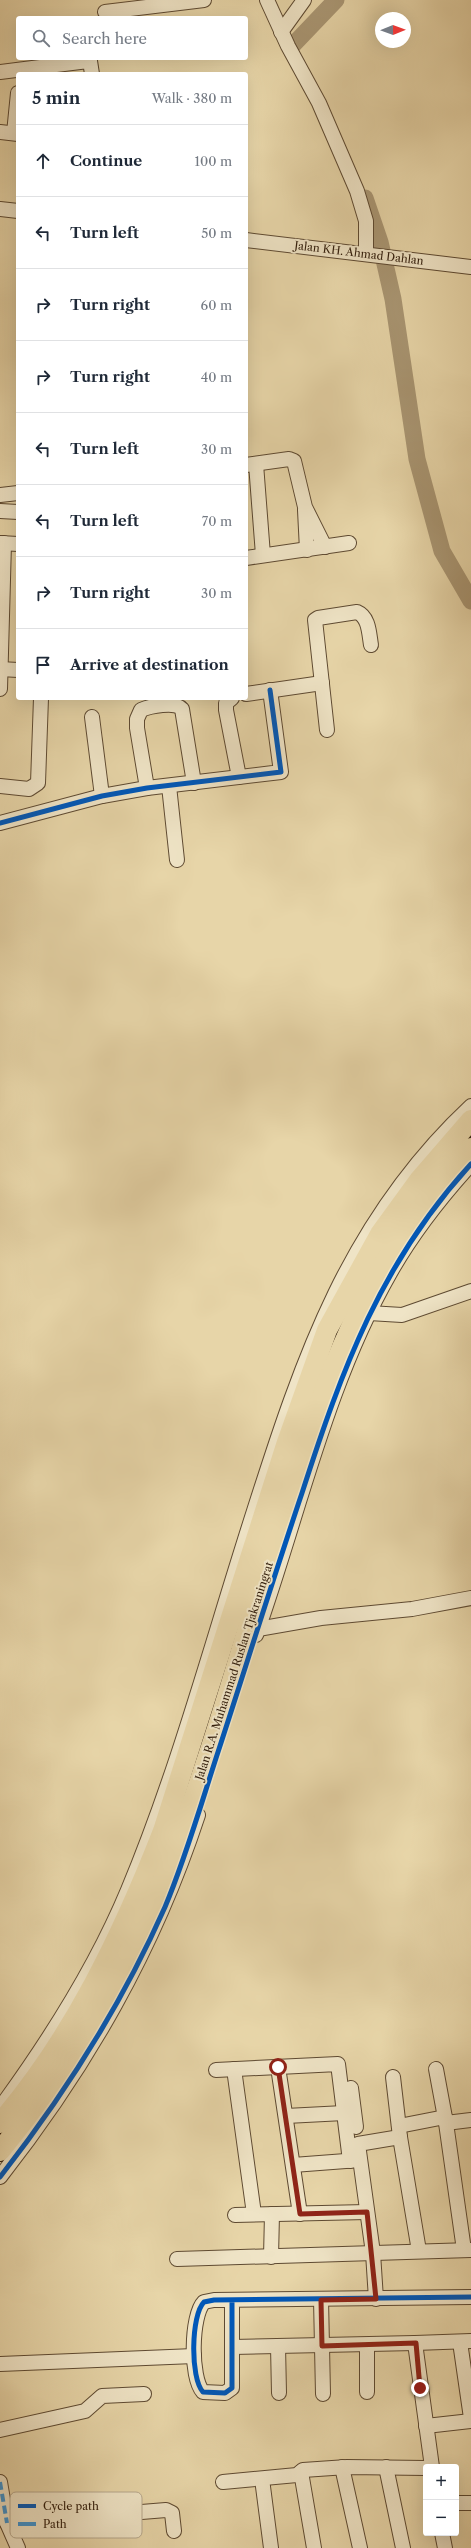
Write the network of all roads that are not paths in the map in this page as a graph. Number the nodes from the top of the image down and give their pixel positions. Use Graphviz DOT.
graph roads {
  1 [pos="204,0"];
  2 [pos="267,0"];
  3 [pos="304,0"];
  4 [pos="105,12"];
  5 [pos="282,31"];
  6 [pos="52,69"];
  7 [pos="0,72"];
  8 [pos="20,72"];
  9 [pos="92,72"];
  10 [pos="16,104"];
  11 [pos="11,133"];
  12 [pos="0,209"];
  13 [pos="16,211"];
  14 [pos="248,240"];
  15 [pos="370,254"];
  16 [pos="471,267"];
  17 [pos="251,464"];
  18 [pos="16,492"];
  19 [pos="0,496"];
  20 [pos="305,507"];
  21 [pos="0,512"];
  22 [pos="16,512"];
  23 [pos="2,543"];
  24 [pos="349,543"];
  25 [pos="16,544"];
  26 [pos="325,547"];
  27 [pos="307,550"];
  28 [pos="263,555"];
  29 [pos="248,558"];
  30 [pos="371,645"];
  31 [pos="0,669"];
  32 [pos="16,670"];
  33 [pos="322,682"];
  34 [pos="0,689"];
  35 [pos="270,690"];
  36 [pos="248,694"];
  37 [pos="41,700"];
  38 [pos="230,700"];
  39 [pos="92,717"];
  40 [pos="328,730"];
  41 [pos="239,777"];
  42 [pos="194,783"];
  43 [pos="0,786"];
  44 [pos="169,786"];
  45 [pos="147,788"];
  46 [pos="102,796"];
  47 [pos="0,823"];
  48 [pos="177,860"];
  49 [pos="471,1106"];
  50 [pos="471,1120"];
  51 [pos="471,1148"];
  52 [pos="471,1164"];
  53 [pos="471,1291"];
  54 [pos="369,1313"];
  55 [pos="471,1598"];
  56 [pos="258,1629"];
  57 [pos="278,2067"];
  58 [pos="234,2069"];
  59 [pos="436,2069"];
  60 [pos="216,2070"];
  61 [pos="393,2077"];
  62 [pos="351,2088"];
  63 [pos="0,2108"];
  64 [pos="344,2113"];
  65 [pos="286,2116"];
  66 [pos="445,2120"];
  67 [pos="471,2120"];
  68 [pos="0,2123"];
  69 [pos="400,2131"];
  70 [pos="358,2144"];
  71 [pos="0,2151"];
  72 [pos="355,2160"];
  73 [pos="293,2165"];
  74 [pos="0,2177"];
  75 [pos="367,2212"];
  76 [pos="254,2214"];
  77 [pos="272,2214"];
  78 [pos="300,2214"];
  79 [pos="235,2215"];
  80 [pos="467,2250"];
  81 [pos="419,2251"];
  82 [pos="373,2253"];
  83 [pos="271,2257"];
  84 [pos="177,2259"];
  85 [pos="471,2298"];
  86 [pos="376,2299"];
  87 [pos="232,2300"];
  88 [pos="321,2300"];
  89 [pos="466,2341"];
  90 [pos="416,2343"];
  91 [pos="278,2346"];
  92 [pos="322,2346"];
  93 [pos="367,2346"];
  94 [pos="233,2347"];
  95 [pos="194,2356"];
  96 [pos="0,2364"];
  97 [pos="367,2392"];
  98 [pos="279,2393"];
  99 [pos="144,2394"];
  100 [pos="323,2394"];
  101 [pos="471,2418"];
  102 [pos="471,2421"];
  103 [pos="426,2426"];
  104 [pos="0,2430"];
  105 [pos="432,2464"];
  106 [pos="342,2467"];
  107 [pos="386,2467"];
  108 [pos="423,2468"];
  109 [pos="301,2472"];
  110 [pos="262,2479"];
  111 [pos="0,2482"];
  112 [pos="223,2482"];
  113 [pos="459,2503"];
  114 [pos="471,2503"];
  115 [pos="142,2512"];
  116 [pos="7,2523"];
  117 [pos="10,2523"];
  118 [pos="10,2530"];
  119 [pos="174,2532"];
  120 [pos="443,2536"];
  121 [pos="14,2538"];
  122 [pos="18,2548"];
  123 [pos="271,2548"];
  124 [pos="314,2548"];
  125 [pos="360,2548"];
  126 [pos="403,2548"];
  127 [pos="445,2548"];
  1 -- 4 [label="street"];
  2 -- 5 [label="street"];
  3 -- 5 [label="street"];
  5 -- 15 [label="street"];
  6 -- 8 [label="street"];
  6 -- 9 [label="street"];
  7 -- 8 [label="street"];
  10 -- 11 [label="street"];
  12 -- 13 [label="street"];
  14 -- 15 [label="street, Jalan KH. Ahmad Dahlan"];
  15 -- 16 [label="street, Jalan KH. Ahmad Dahlan"];
  17 -- 20 [label="street"];
  17 -- 28 [label="street"];
  18 -- 19 [label="street"];
  20 -- 26 [label="street"];
  20 -- 27 [label="street"];
  21 -- 22 [label="street"];
  23 -- 25 [label="street"];
  23 -- 31 [label="street"];
  24 -- 26 [label="street"];
  26 -- 27 [label="street"];
  27 -- 28 [label="street"];
  28 -- 29 [label="street"];
  30 -- 33 [label="street"];
  31 -- 32 [label="street"];
  31 -- 34 [label="street"];
  33 -- 35 [label="street"];
  33 -- 40 [label="street"];
  35 -- 36 [label="street"];
  35 -- 41 [label="street"];
  37 -- 43 [label="street"];
  38 -- 41 [label="street"];
  39 -- 46 [label="street"];
  41 -- 42 [label="street"];
  42 -- 44 [label="street"];
  42 -- 45 [label="street"];
  44 -- 45 [label="street"];
  44 -- 48 [label="street"];
  45 -- 46 [label="street"];
  46 -- 47 [label="street"];
  49 -- 63 [label="street"];
  50 -- 68 [label="highway, Jalan R.A. Muhammad Ruslan Tjakraningrat"];
  51 -- 71 [label="highway, Jalan R.A. Muhammad Ruslan Tjakraningrat"];
  52 -- 54 [label="street, Jalan R.A. Muhammad Ruslan Tjakraningrat"];
  53 -- 54 [label="street"];
  54 -- 56 [label="street, Jalan R.A. Muhammad Ruslan Tjakraningrat"];
  55 -- 56 [label="street"];
  56 -- 74 [label="street, Jalan R.A. Muhammad Ruslan Tjakraningrat"];
  57 -- 58 [label="street"];
  57 -- 64 [label="street"];
  57 -- 65 [label="street"];
  58 -- 60 [label="street"];
  58 -- 76 [label="street"];
  59 -- 66 [label="street"];
  61 -- 69 [label="street"];
  62 -- 70 [label="street"];
  64 -- 65 [label="street"];
  64 -- 72 [label="street"];
  65 -- 73 [label="street"];
  66 -- 67 [label="street"];
  66 -- 69 [label="street"];
  66 -- 80 [label="street"];
  69 -- 70 [label="street"];
  69 -- 81 [label="street"];
  70 -- 72 [label="street"];
  72 -- 73 [label="street"];
  72 -- 75 [label="street"];
  73 -- 78 [label="street"];
  75 -- 78 [label="street"];
  75 -- 82 [label="street"];
  76 -- 77 [label="street"];
  76 -- 79 [label="street"];
  77 -- 78 [label="street"];
  77 -- 83 [label="street"];
  80 -- 81 [label="street"];
  81 -- 82 [label="street"];
  82 -- 83 [label="street"];
  82 -- 86 [label="street"];
  83 -- 84 [label="street"];
  85 -- 86 [label="street"];
  86 -- 88 [label="street"];
  87 -- 88 [label="street"];
  87 -- 94 [label="street"];
  87 -- 95 [label="street"];
  88 -- 92 [label="street"];
  89 -- 90 [label="street"];
  89 -- 101 [label="street"];
  90 -- 93 [label="street"];
  90 -- 103 [label="street"];
  91 -- 92 [label="street"];
  91 -- 94 [label="street"];
  91 -- 98 [label="street"];
  92 -- 93 [label="street"];
  92 -- 100 [label="street"];
  93 -- 97 [label="street"];
  94 -- 95 [label="street"];
  95 -- 96 [label="street"];
  99 -- 104 [label="street"];
  102 -- 103 [label="street"];
  103 -- 105 [label="street"];
  106 -- 107 [label="street"];
  106 -- 109 [label="street"];
  106 -- 125 [label="street"];
  107 -- 108 [label="street"];
  107 -- 126 [label="street"];
  109 -- 110 [label="street"];
  109 -- 124 [label="street"];
  110 -- 112 [label="street"];
  110 -- 123 [label="street"];
  111 -- 116 [label="street"];
  113 -- 114 [label="street"];
  115 -- 119 [label="street"];
  116 -- 117 [label="street"];
  116 -- 118 [label="street"];
  120 -- 127 [label="street"];
  121 -- 122 [label="street"];
}
